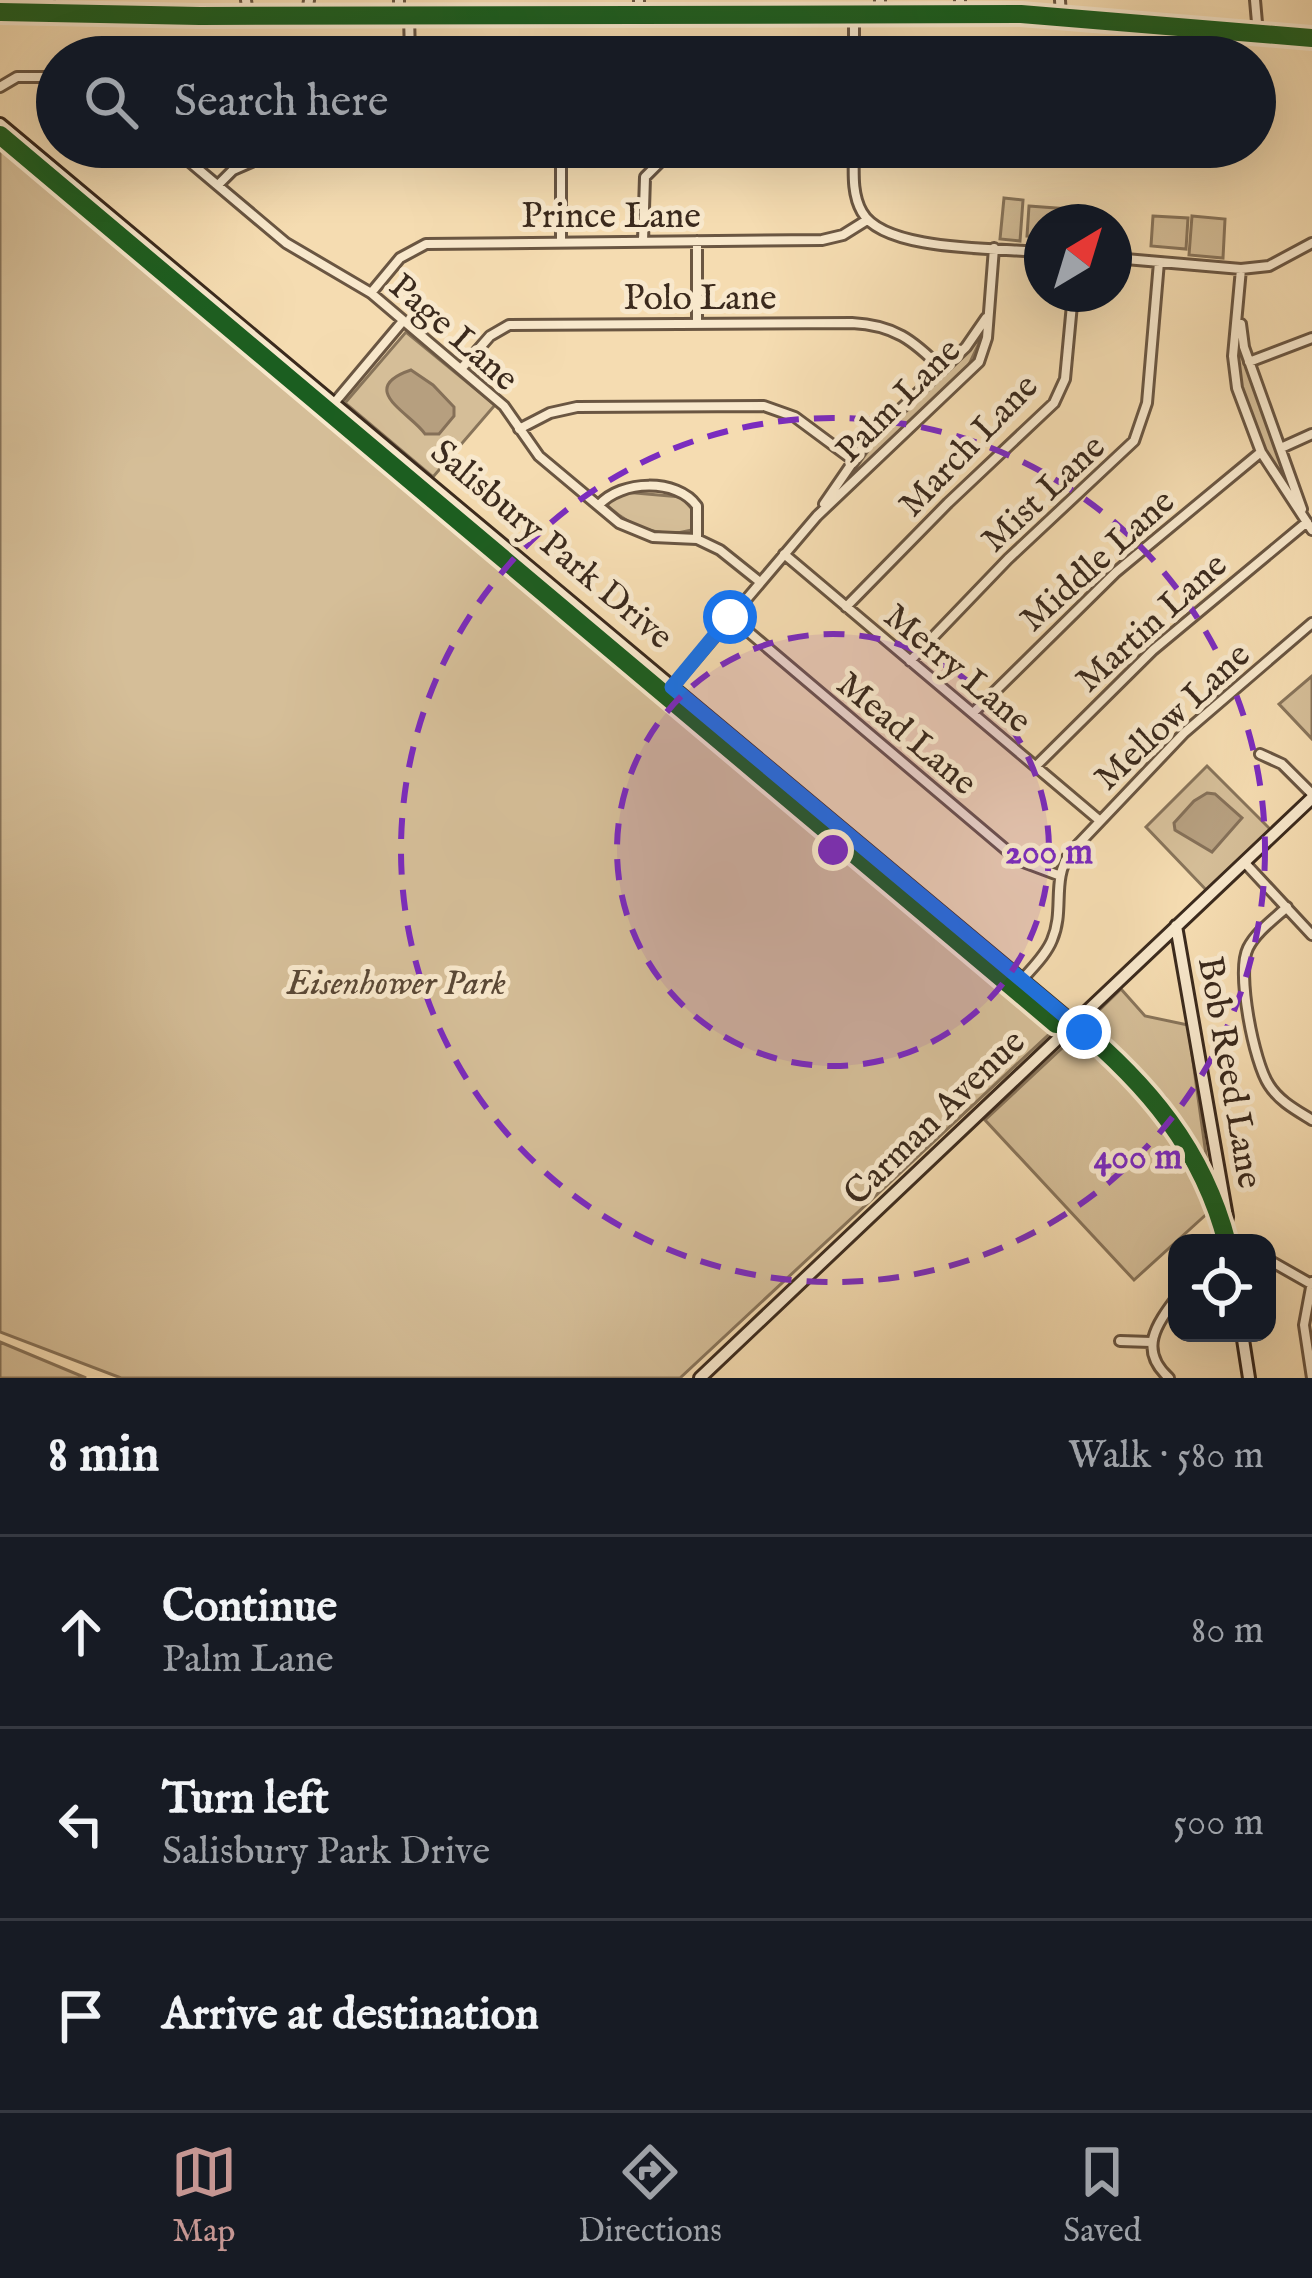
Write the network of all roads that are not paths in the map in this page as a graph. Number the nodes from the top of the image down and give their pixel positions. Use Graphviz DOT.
graph roads {
  1 [pos="246,0"];
  2 [pos="308,0"];
  3 [pos="399,0"];
  4 [pos="639,0"];
  5 [pos="880,0"];
  6 [pos="1060,0"];
  7 [pos="1255,0"];
  8 [pos="48,6"];
  9 [pos="960,7"];
  10 [pos="0,12"];
  11 [pos="404,14"];
  12 [pos="639,14"];
  13 [pos="854,14"];
  14 [pos="880,14"];
  15 [pos="248,15"];
  16 [pos="307,15"];
  17 [pos="1061,17"];
  18 [pos="1258,34"];
  19 [pos="407,36"];
  20 [pos="854,36"];
  21 [pos="1312,38"];
  22 [pos="36,77"];
  23 [pos="0,87"];
  24 [pos="0,124"];
  25 [pos="36,154"];
  26 [pos="53,168"];
  27 [pos="197,168"];
  28 [pos="238,168"];
  29 [pos="561,168"];
  30 [pos="654,168"];
  31 [pos="854,168"];
  32 [pos="218,185"];
  33 [pos="867,220"];
  34 [pos="561,241"];
  35 [pos="643,241"];
  36 [pos="698,241"];
  37 [pos="1312,243"];
  38 [pos="994,248"];
  39 [pos="1024,250"];
  40 [pos="1132,260"];
  41 [pos="1159,262"];
  42 [pos="1241,269"];
  43 [pos="371,293"];
  44 [pos="991,307"];
  45 [pos="1071,312"];
  46 [pos="1240,316"];
  47 [pos="403,321"];
  48 [pos="697,323"];
  49 [pos="1312,338"];
  50 [pos="1250,362"];
  51 [pos="461,369"];
  52 [pos="941,369"];
  53 [pos="335,402"];
  54 [pos="519,429"];
  55 [pos="1312,434"];
  56 [pos="1281,448"];
  57 [pos="1261,452"];
  58 [pos="854,460"];
  59 [pos="598,505"];
  60 [pos="817,516"];
  61 [pos="1309,526"];
  62 [pos="697,539"];
  63 [pos="784,554"];
  64 [pos="760,582"];
  65 [pos="846,608"];
  66 [pos="730,617"];
  67 [pos="1312,623"];
  68 [pos="910,661"];
  69 [pos="672,687"];
  70 [pos="973,713"];
  71 [pos="1260,754"];
  72 [pos="1036,766"];
  73 [pos="1312,796"];
  74 [pos="1099,820"];
  75 [pos="1244,862"];
  76 [pos="1058,875"];
  77 [pos="1287,907"];
  78 [pos="1177,926"];
  79 [pos="1312,935"];
  80 [pos="1022,980"];
  81 [pos="1074,1023"];
  82 [pos="1312,1120"];
  83 [pos="1218,1160"];
  84 [pos="1198,1166"];
  85 [pos="1224,1229"];
  86 [pos="1225,1234"];
  87 [pos="1276,1263"];
  88 [pos="1311,1283"];
  89 [pos="1168,1309"];
  90 [pos="1120,1341"];
  91 [pos="1150,1342"];
  92 [pos="1243,1342"];
  93 [pos="700,1378"];
  94 [pos="1169,1378"];
  95 [pos="1249,1378"];
  96 [pos="1312,1378"];
  1 -- 15 [label="street"];
  2 -- 16 [label="street"];
  3 -- 11 [label="street"];
  4 -- 12 [label="street"];
  5 -- 14 [label="street"];
  6 -- 17 [label="street"];
  7 -- 18 [label="street"];
  8 -- 10 [label="main road"];
  8 -- 15 [label="main road"];
  9 -- 14 [label="main road"];
  9 -- 17 [label="main road"];
  11 -- 12 [label="main road"];
  11 -- 16 [label="main road"];
  11 -- 19 [label="street"];
  12 -- 13 [label="main road"];
  13 -- 14 [label="main road"];
  13 -- 20 [label="street"];
  15 -- 16 [label="main road"];
  17 -- 18 [label="main road"];
  18 -- 21 [label="main road"];
  22 -- 23 [label="street"];
  24 -- 25 [label="main road, Salisbury Park Drive"];
  26 -- 53 [label="main road, Salisbury Park Drive"];
  27 -- 32 [label="street, Page Lane"];
  28 -- 32 [label="street"];
  29 -- 34 [label="street"];
  30 -- 35 [label="street"];
  31 -- 33 [label="street"];
  32 -- 43 [label="street, Page Lane"];
  33 -- 36 [label="street, Prince Lane"];
  33 -- 38 [label="street"];
  34 -- 35 [label="street, Prince Lane"];
  34 -- 43 [label="street, Prince Lane"];
  35 -- 36 [label="street, Prince Lane"];
  36 -- 48 [label="street"];
  37 -- 42 [label="street"];
  38 -- 39 [label="street"];
  38 -- 44 [label="street, Palm Lane"];
  40 -- 41 [label="street"];
  41 -- 42 [label="street"];
  41 -- 68 [label="street, Mist Lane"];
  42 -- 46 [label="street"];
  43 -- 47 [label="street, Page Lane"];
  44 -- 52 [label="street, Palm Lane"];
  44 -- 60 [label="street, Palm Lane"];
  45 -- 65 [label="street, March Lane"];
  46 -- 50 [label="street"];
  46 -- 57 [label="street"];
  47 -- 51 [label="street, Page Lane"];
  47 -- 53 [label="street"];
  48 -- 51 [label="street, Polo Lane"];
  48 -- 52 [label="street, Polo Lane"];
  49 -- 50 [label="street"];
  50 -- 56 [label="street"];
  51 -- 54 [label="street, Page Lane"];
  52 -- 58 [label="street, Palm Lane"];
  53 -- 69 [label="main road, Salisbury Park Drive"];
  54 -- 58 [label="street"];
  54 -- 59 [label="street, Page Lane"];
  55 -- 56 [label="street"];
  56 -- 61 [label="street"];
  57 -- 61 [label="street"];
  57 -- 70 [label="street, Middle Lane"];
  58 -- 60 [label="street, Palm Lane"];
  59 -- 62 [label="street, Page Lane"];
  59 -- 62 [label="street"];
  60 -- 63 [label="street, Palm Lane"];
  61 -- 72 [label="street, Martin Lane"];
  62 -- 64 [label="street, Page Lane"];
  63 -- 64 [label="street, Palm Lane"];
  63 -- 65 [label="street, Merry Lane"];
  64 -- 66 [label="street, Palm Lane"];
  65 -- 68 [label="street, Merry Lane"];
  66 -- 69 [label="street, Palm Lane"];
  66 -- 76 [label="street, Mead Lane"];
  67 -- 74 [label="street, Mellow Lane"];
  68 -- 70 [label="street, Merry Lane"];
  69 -- 80 [label="main road, Salisbury Park Drive"];
  70 -- 72 [label="street, Merry Lane"];
  71 -- 73 [label="street"];
  72 -- 74 [label="street, Merry Lane"];
  73 -- 75 [label="main road, Carman Avenue"];
  74 -- 76 [label="street, Mellow Lane"];
  75 -- 77 [label="street"];
  75 -- 78 [label="main road, Carman Avenue"];
  76 -- 80 [label="street"];
  77 -- 79 [label="street"];
  77 -- 82 [label="street"];
  78 -- 81 [label="main road, Carman Avenue"];
  78 -- 83 [label="main road, Bob Reed Lane"];
  80 -- 81 [label="main road, Salisbury Park Drive"];
  81 -- 84 [label="main road, Salisbury Park Drive"];
  81 -- 93 [label="main road, Carman Avenue"];
  83 -- 84 [label="main road"];
  83 -- 85 [label="main road, Bob Reed Lane"];
  84 -- 85 [label="main road, Salisbury Park Drive"];
  85 -- 86 [label="main road, Salisbury Park Drive"];
  87 -- 88 [label="street"];
  88 -- 96 [label="street"];
  89 -- 91 [label="street"];
  90 -- 91 [label="street"];
  91 -- 94 [label="street"];
  92 -- 95 [label="main road"];
}
